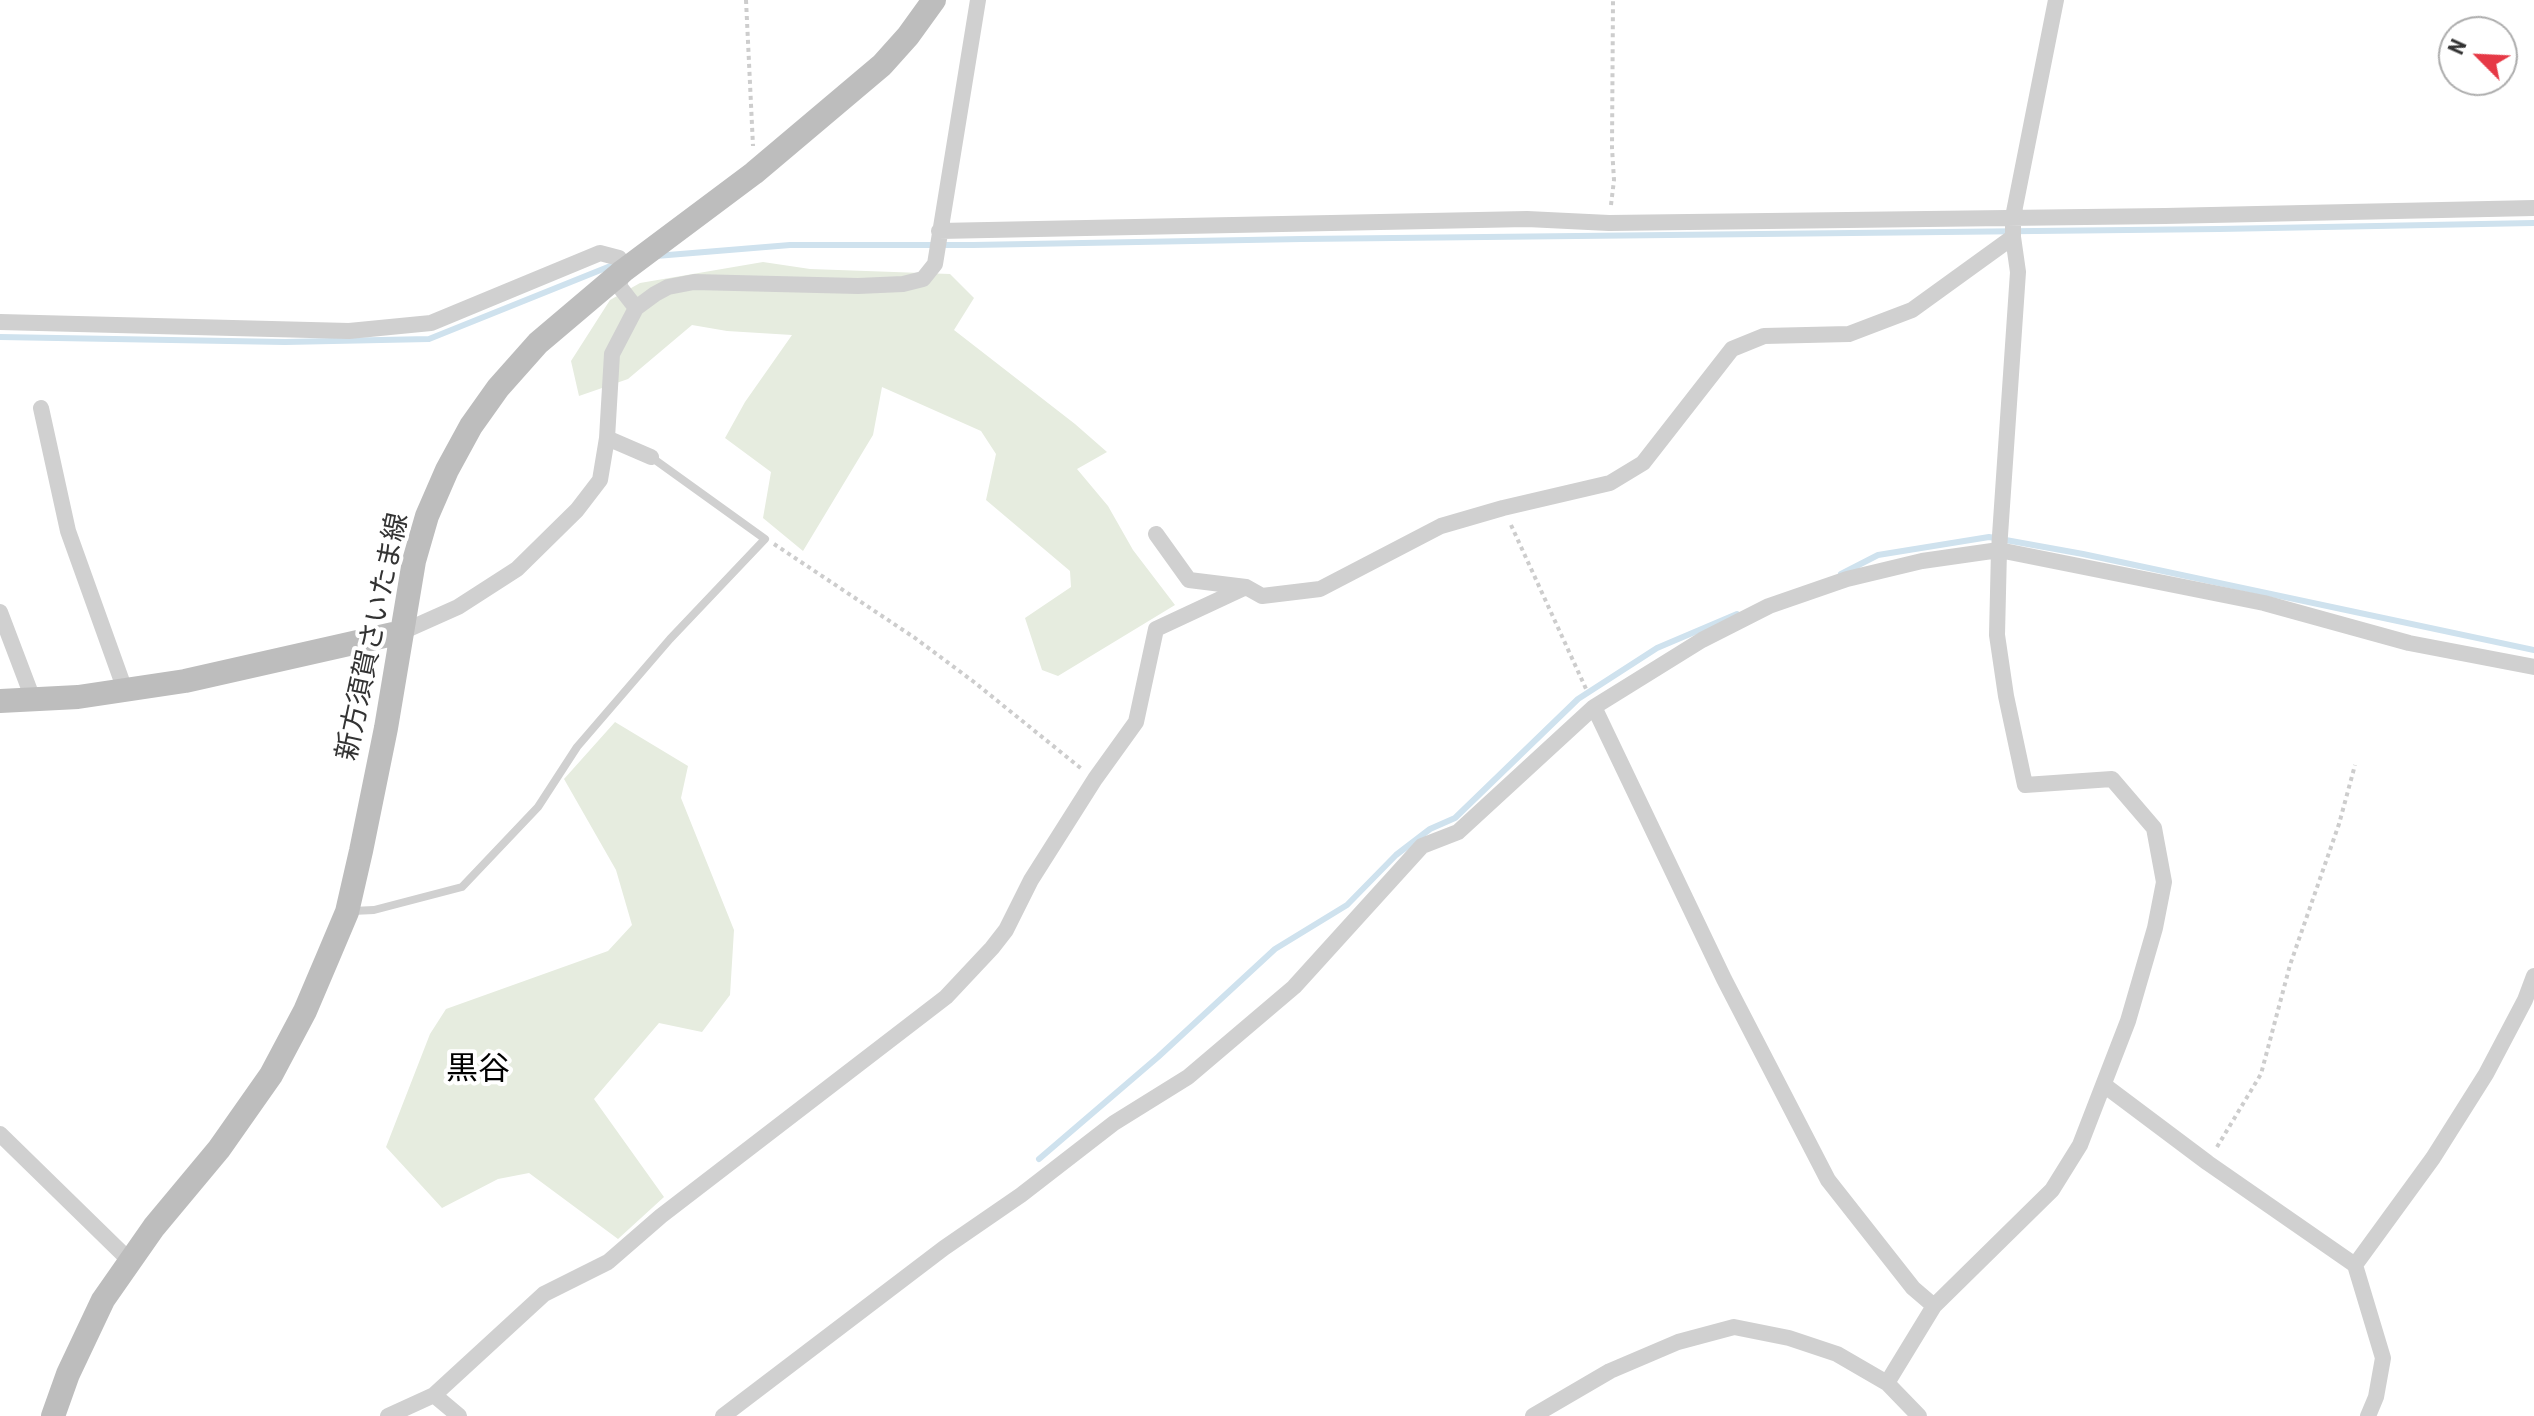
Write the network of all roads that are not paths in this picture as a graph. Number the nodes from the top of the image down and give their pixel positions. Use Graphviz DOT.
graph roads {
  1 [pos="934,0"];
  2 [pos="978,0"];
  3 [pos="2056,0"];
  4 [pos="2534,208"];
  5 [pos="2013,217"];
  6 [pos="939,231"];
  7 [pos="2013,237"];
  8 [pos="623,271"];
  9 [pos="636,308"];
  10 [pos="0,322"];
  11 [pos="41,408"];
  12 [pos="607,438"];
  13 [pos="651,457"];
  14 [pos="1156,534"];
  15 [pos="1999,550"];
  16 [pos="1246,587"];
  17 [pos="0,612"];
  18 [pos="402,632"];
  19 [pos="2534,667"];
  20 [pos="125,690"];
  21 [pos="33,699"];
  22 [pos="0,701"];
  23 [pos="1594,707"];
  24 [pos="347,912"];
  25 [pos="2534,976"];
  26 [pos="2104,1085"];
  27 [pos="0,1134"];
  28 [pos="129,1260"];
  29 [pos="2355,1265"];
  30 [pos="1934,1306"];
  31 [pos="1887,1383"];
  32 [pos="434,1395"];
  33 [pos="53,1416"];
  34 [pos="388,1416"];
  35 [pos="459,1416"];
  36 [pos="723,1416"];
  37 [pos="1533,1416"];
  38 [pos="1919,1416"];
  39 [pos="2368,1416"];
  1 -- 8 [label="main road, 新方須賀さいたま線"];
  2 -- 6 [label="street"];
  3 -- 5 [label="street"];
  4 -- 5 [label="street"];
  5 -- 6 [label="street"];
  5 -- 7 [label="street"];
  6 -- 9 [label="street"];
  7 -- 15 [label="street"];
  7 -- 16 [label="street"];
  8 -- 9 [label="street"];
  8 -- 10 [label="street"];
  8 -- 18 [label="main road, 新方須賀さいたま線"];
  9 -- 12 [label="street"];
  11 -- 20 [label="street"];
  12 -- 13 [label="street"];
  12 -- 18 [label="street"];
  13 -- 24 [label="lane"];
  14 -- 16 [label="street"];
  15 -- 19 [label="street"];
  15 -- 23 [label="street"];
  15 -- 26 [label="street"];
  16 -- 32 [label="street"];
  17 -- 21 [label="street"];
  18 -- 20 [label="main road"];
  18 -- 24 [label="main road, 新方須賀さいたま線"];
  20 -- 21 [label="main road"];
  21 -- 22 [label="main road"];
  23 -- 30 [label="street"];
  23 -- 36 [label="street"];
  24 -- 28 [label="main road, 新方須賀さいたま線"];
  25 -- 29 [label="street"];
  26 -- 29 [label="street"];
  26 -- 30 [label="street"];
  27 -- 28 [label="street"];
  28 -- 33 [label="main road, 新方須賀さいたま線"];
  29 -- 39 [label="street"];
  30 -- 31 [label="street"];
  31 -- 37 [label="street"];
  31 -- 38 [label="street"];
  32 -- 34 [label="street"];
  32 -- 35 [label="street"];
}
